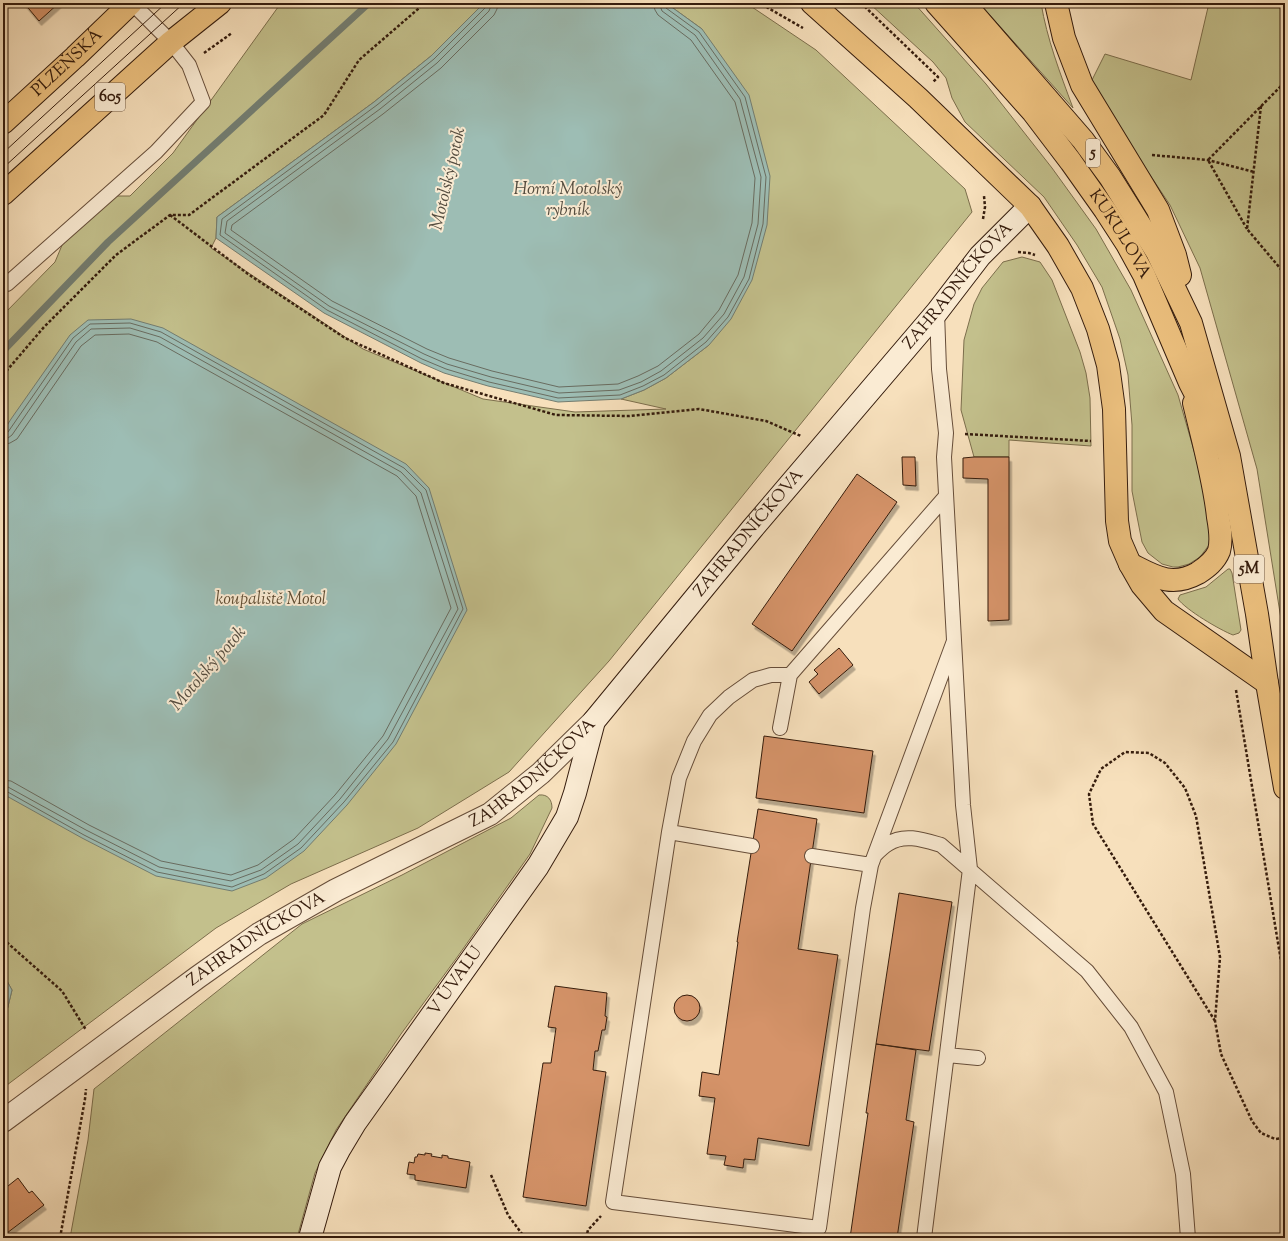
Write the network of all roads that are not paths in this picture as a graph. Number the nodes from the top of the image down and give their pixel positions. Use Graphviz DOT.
graph roads {
  1 [pos="132,3"];
  2 [pos="220,3"];
  3 [pos="812,3"];
  4 [pos="936,3"];
  5 [pos="964,3"];
  6 [pos="1056,3"];
  7 [pos="172,42"];
  8 [pos="3,122"];
  9 [pos="3,194"];
  10 [pos="1030,206"];
  11 [pos="7,284"];
  12 [pos="937,312"];
  13 [pos="1191,323"];
  14 [pos="1190,383"];
  15 [pos="1229,456"];
  16 [pos="946,496"];
  17 [pos="1130,564"];
  18 [pos="954,641"];
  19 [pos="790,674"];
  20 [pos="1267,683"];
  21 [pos="594,721"];
  22 [pos="780,728"];
  23 [pos="1285,788"];
  24 [pos="668,832"];
  25 [pos="752,846"];
  26 [pos="812,856"];
  27 [pos="873,860"];
  28 [pos="970,869"];
  29 [pos="947,1055"];
  30 [pos="978,1058"];
  31 [pos="3,1121"];
  32 [pos="310,1238"];
  33 [pos="924,1238"];
  34 [pos="1188,1238"];
  1 -- 7 [label="lane"];
  1 -- 8 [label="main road, PLZEŇSKÁ"];
  2 -- 7 [label="main road, 605"];
  3 -- 10 [label="main road"];
  4 -- 14 [label="main road, KUKULOVA / 5"];
  5 -- 13 [label="main road, KUKULOVA / 5"];
  6 -- 13 [label="main road"];
  7 -- 9 [label="main road, 605"];
  7 -- 11 [label="lane"];
  10 -- 12 [label="street, ZAHRADNÍČKOVA"];
  10 -- 17 [label="main road"];
  12 -- 16 [label="lane"];
  12 -- 21 [label="street, ZAHRADNÍČKOVA"];
  13 -- 15 [label="main road, KUKULOVA / 5"];
  14 -- 15 [label="main road, KUKULOVA / 5"];
  14 -- 17 [label="main road"];
  15 -- 20 [label="main road, KUKULOVA / 5M"];
  16 -- 18 [label="lane"];
  16 -- 19 [label="lane"];
  17 -- 20 [label="main road"];
  18 -- 27 [label="lane"];
  18 -- 28 [label="lane"];
  19 -- 22 [label="lane"];
  19 -- 24 [label="lane"];
  20 -- 23 [label="main road, KUKULOVA / 5M"];
  21 -- 31 [label="street, ZAHRADNÍČKOVA"];
  21 -- 32 [label="street, V ÚVALU"];
  24 -- 25 [label="lane"];
  24 -- 27 [label="lane"];
  26 -- 27 [label="lane"];
  27 -- 28 [label="lane"];
  28 -- 29 [label="lane"];
  28 -- 34 [label="lane"];
  29 -- 30 [label="lane"];
  29 -- 33 [label="lane"];
}
